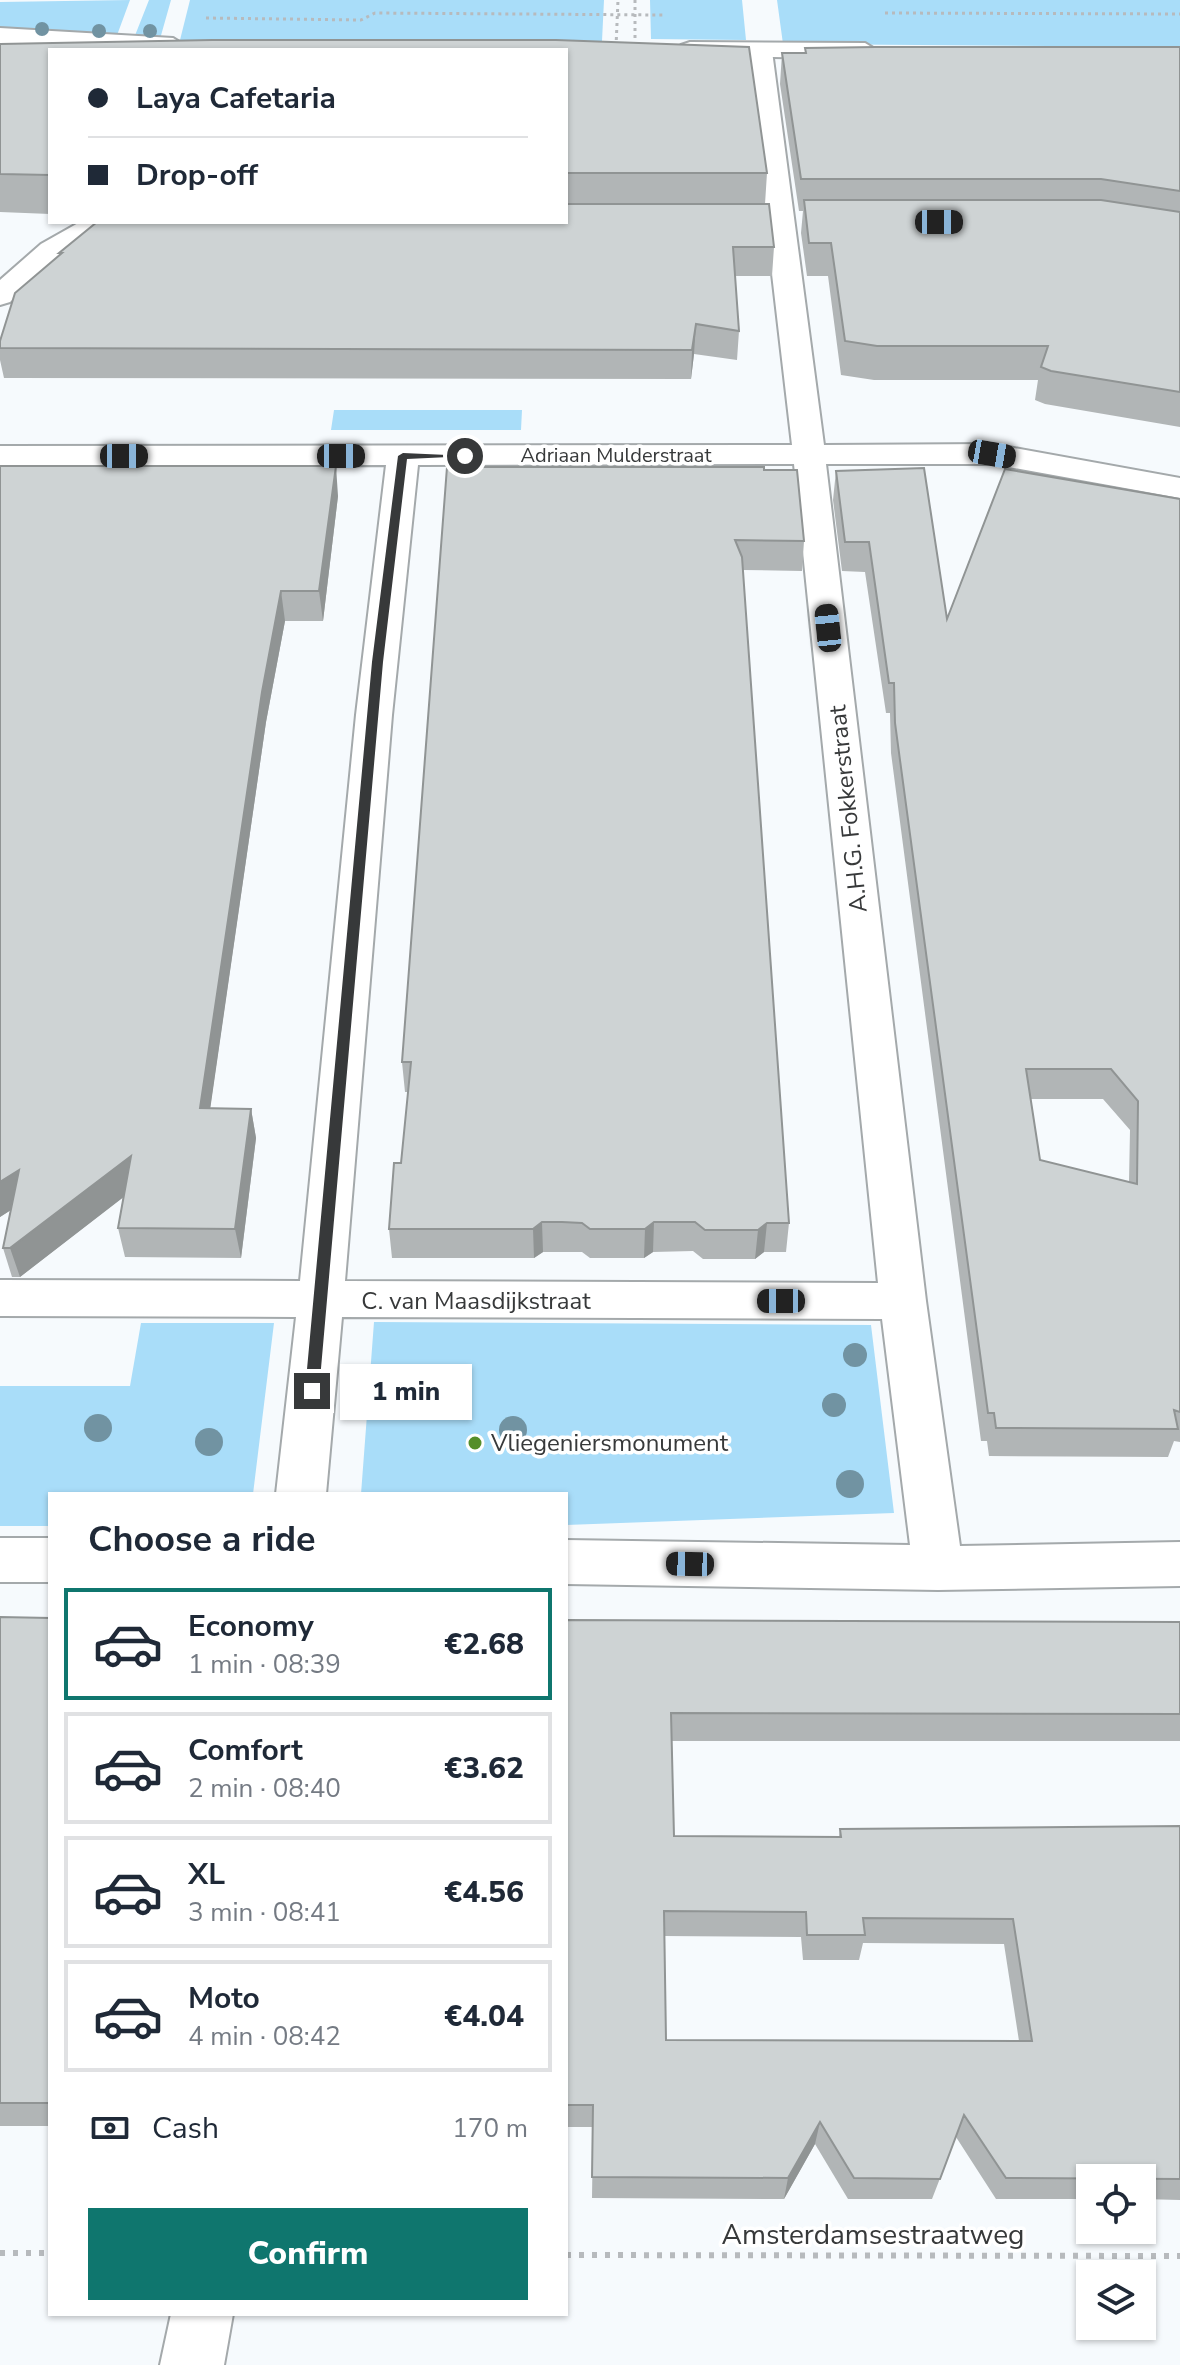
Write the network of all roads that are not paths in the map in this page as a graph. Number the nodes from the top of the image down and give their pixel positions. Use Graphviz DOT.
graph roads {
  1 [pos="0,36"];
  2 [pos="191,46"];
  3 [pos="625,49"];
  4 [pos="759,51"];
  5 [pos="897,52"];
  6 [pos="752,223"];
  7 [pos="783,223"];
  8 [pos="814,223"];
  9 [pos="105,224"];
  10 [pos="0,296"];
  11 [pos="809,454"];
  12 [pos="0,456"];
  13 [pos="403,456"];
  14 [pos="1180,488"];
  15 [pos="0,1298"];
  16 [pos="323,1300"];
  17 [pos="903,1301"];
  18 [pos="301,1492"];
  19 [pos="0,1560"];
  20 [pos="48,1560"];
  21 [pos="568,1562"];
  22 [pos="1180,1564"];
  23 [pos="938,1568"];
  24 [pos="202,2316"];
  25 [pos="192,2365"];
  1 -- 2 [label="street"];
  3 -- 4 [label="street"];
  4 -- 5 [label="street"];
  4 -- 7 [label="street, A.H.G. Fokkerstraat"];
  6 -- 7 [label="street"];
  7 -- 8 [label="street"];
  7 -- 11 [label="street, A.H.G. Fokkerstraat"];
  9 -- 10 [label="street"];
  11 -- 13 [label="street, Adriaan Mulderstraat"];
  11 -- 14 [label="street, Adriaan Mulderstraat"];
  11 -- 17 [label="street, A.H.G. Fokkerstraat"];
  12 -- 13 [label="street, Adriaan Mulderstraat"];
  13 -- 16 [label="street"];
  15 -- 16 [label="street, C. van Maasdijkstraat"];
  16 -- 17 [label="street, C. van Maasdijkstraat"];
  16 -- 18 [label="street"];
  17 -- 23 [label="street, A.H.G. Fokkerstraat"];
  19 -- 20 [label="street"];
  21 -- 23 [label="street"];
  22 -- 23 [label="street"];
  24 -- 25 [label="street"];
}
